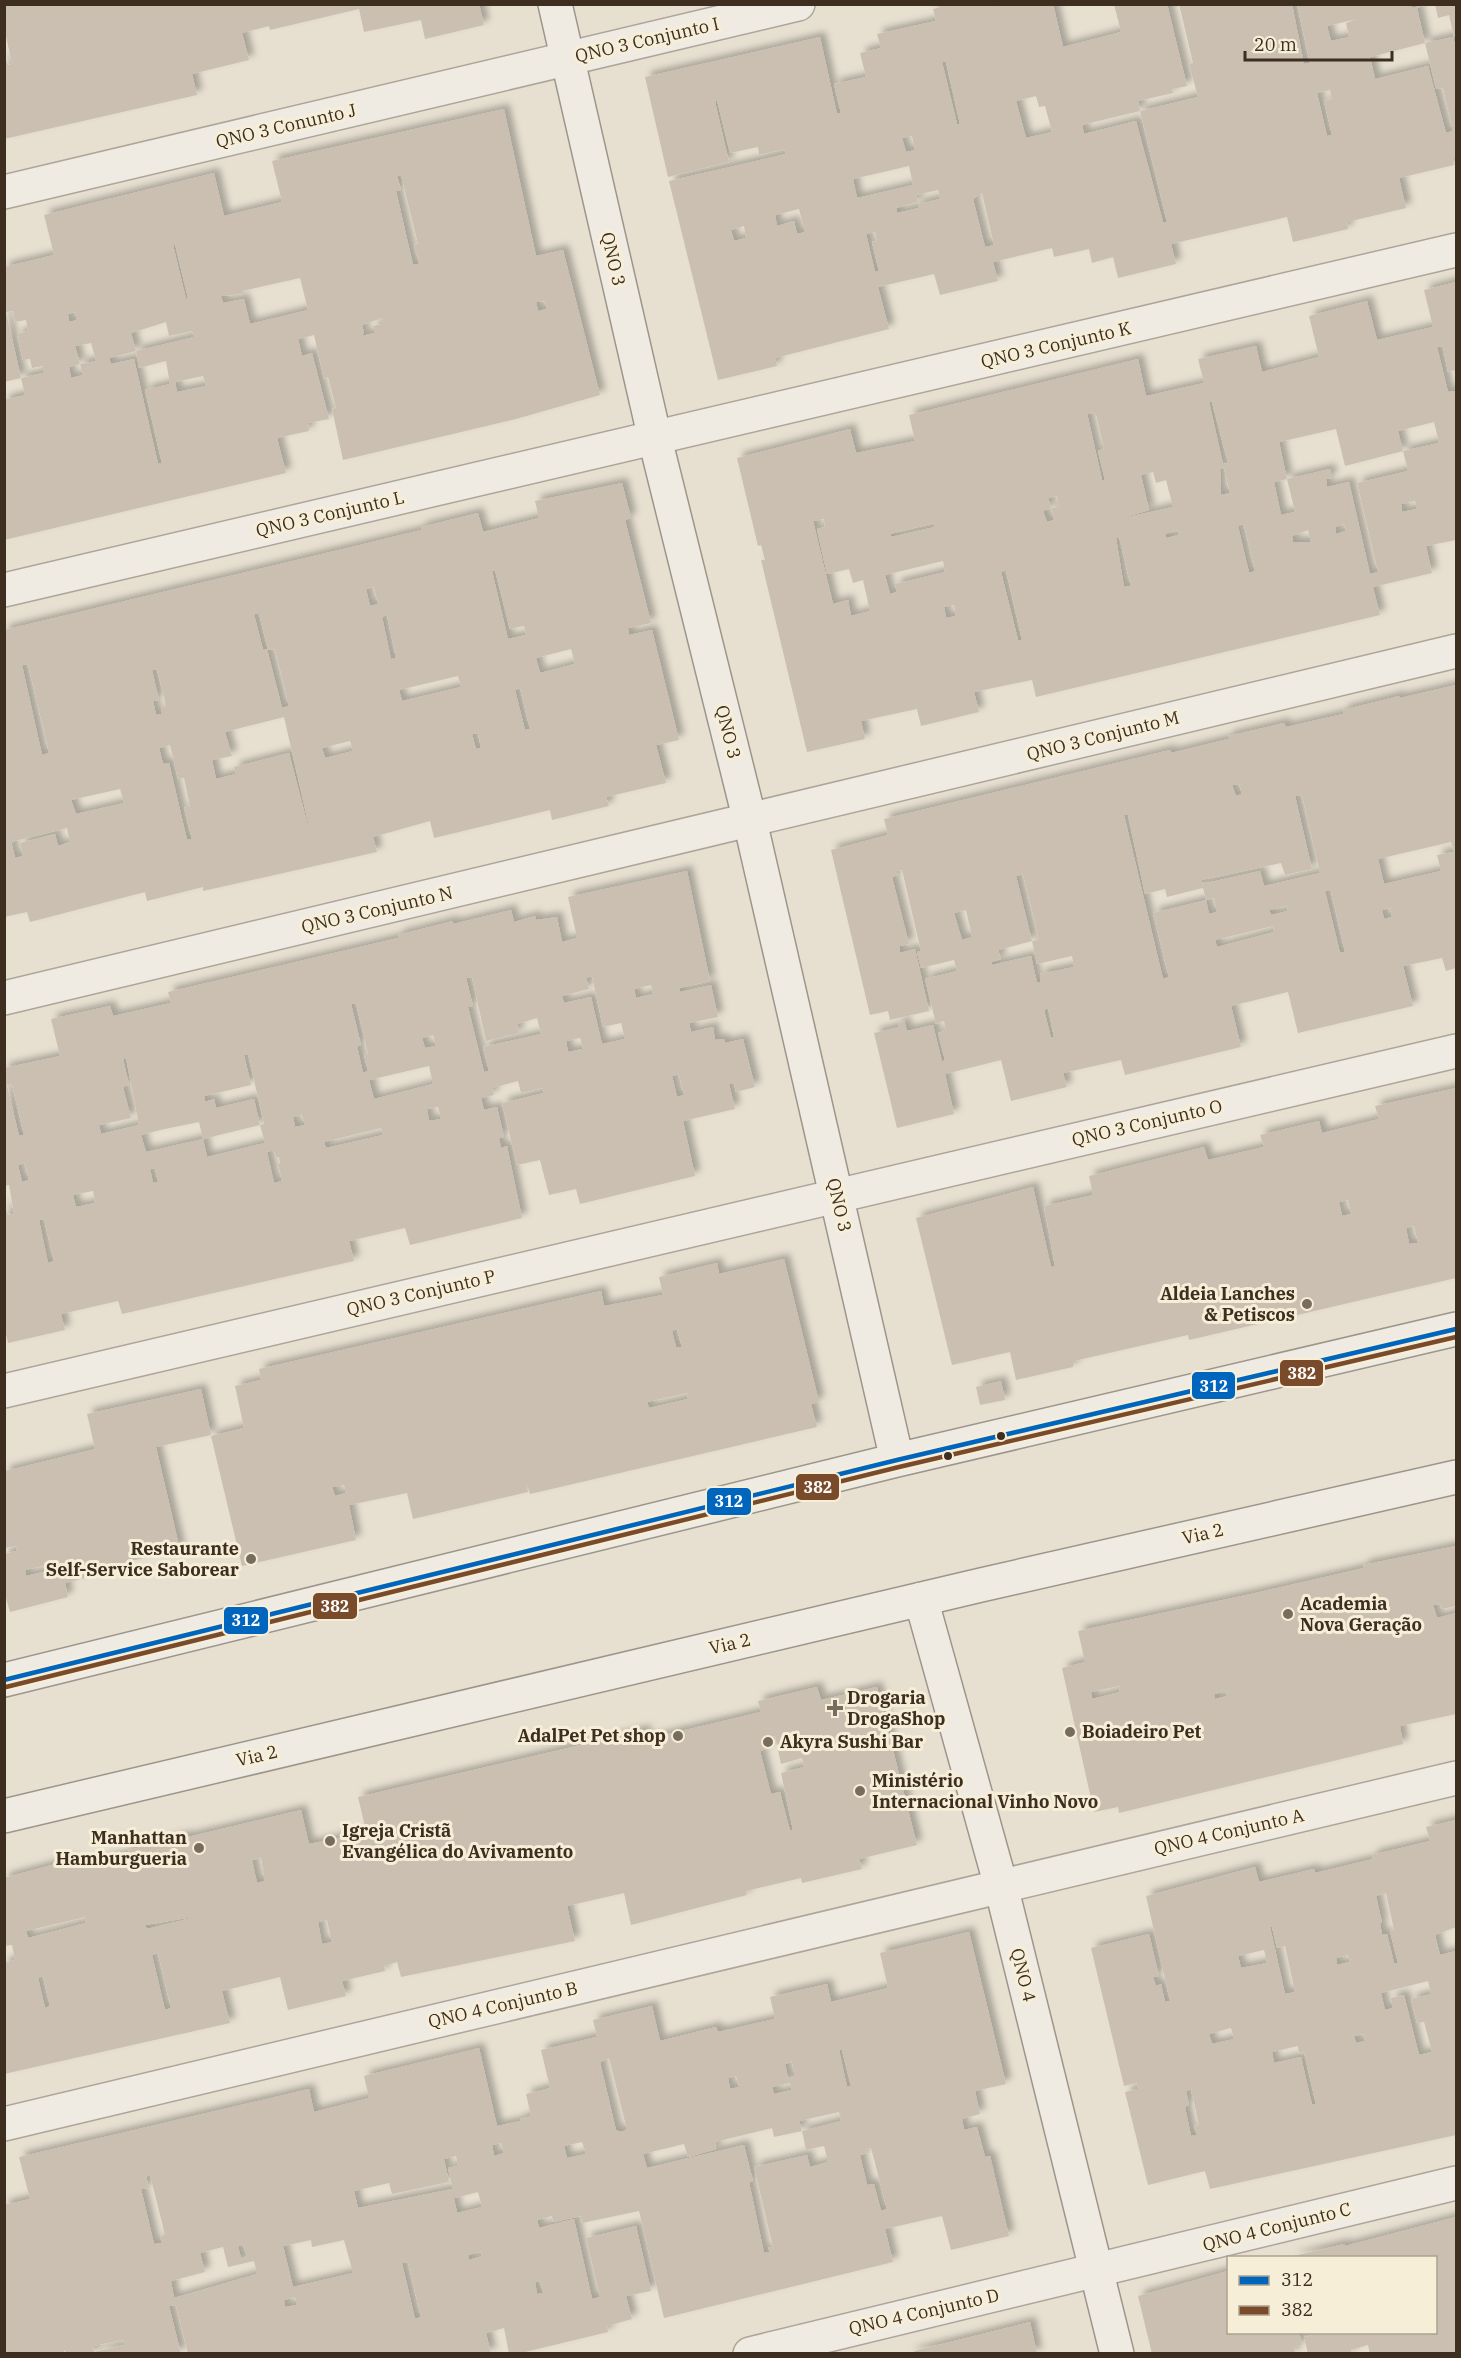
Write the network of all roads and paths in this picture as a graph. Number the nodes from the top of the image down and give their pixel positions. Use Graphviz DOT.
graph roads {
  1 [pos="555,4"];
  2 [pos="798,4"];
  3 [pos="567,60"];
  4 [pos="4,192"];
  5 [pos="1456,250"];
  6 [pos="655,439"];
  7 [pos="4,590"];
  8 [pos="1456,651"];
  9 [pos="750,821"];
  10 [pos="4,998"];
  11 [pos="1456,1051"];
  12 [pos="837,1196"];
  13 [pos="1456,1329"];
  14 [pos="4,1391"];
  15 [pos="897,1460"];
  16 [pos="1456,1477"];
  17 [pos="921,1599"];
  18 [pos="4,1680"];
  19 [pos="1456,1778"];
  20 [pos="4,1816"];
  21 [pos="1001,1886"];
  22 [pos="4,2124"];
  23 [pos="1456,2183"];
  24 [pos="1098,2271"];
  25 [pos="750,2354"];
  26 [pos="1117,2354"];
  1 -- 3 [label="street, QNO 3"];
  2 -- 3 [label="street, QNO 3 Conjunto I"];
  3 -- 4 [label="street, QNO 3 Conunto J"];
  3 -- 6 [label="street, QNO 3"];
  5 -- 6 [label="street, QNO 3 Conjunto K"];
  6 -- 7 [label="street, QNO 3 Conjunto L"];
  6 -- 9 [label="street, QNO 3"];
  8 -- 9 [label="street, QNO 3 Conjunto M"];
  9 -- 10 [label="street, QNO 3 Conjunto N"];
  9 -- 12 [label="street, QNO 3"];
  11 -- 12 [label="street, QNO 3 Conjunto O"];
  12 -- 14 [label="street, QNO 3 Conjunto P"];
  12 -- 15 [label="street, QNO 3"];
  13 -- 15 [label="street"];
  15 -- 18 [label="street"];
  16 -- 17 [label="street, Via 2"];
  17 -- 20 [label="street, Via 2"];
  17 -- 21 [label="street, QNO 4"];
  19 -- 21 [label="street, QNO 4 Conjunto A"];
  21 -- 22 [label="street, QNO 4 Conjunto B"];
  21 -- 24 [label="street, QNO 4"];
  23 -- 24 [label="street, QNO 4 Conjunto C"];
  24 -- 25 [label="street, QNO 4 Conjunto D"];
  24 -- 26 [label="street, QNO 4"];
}
